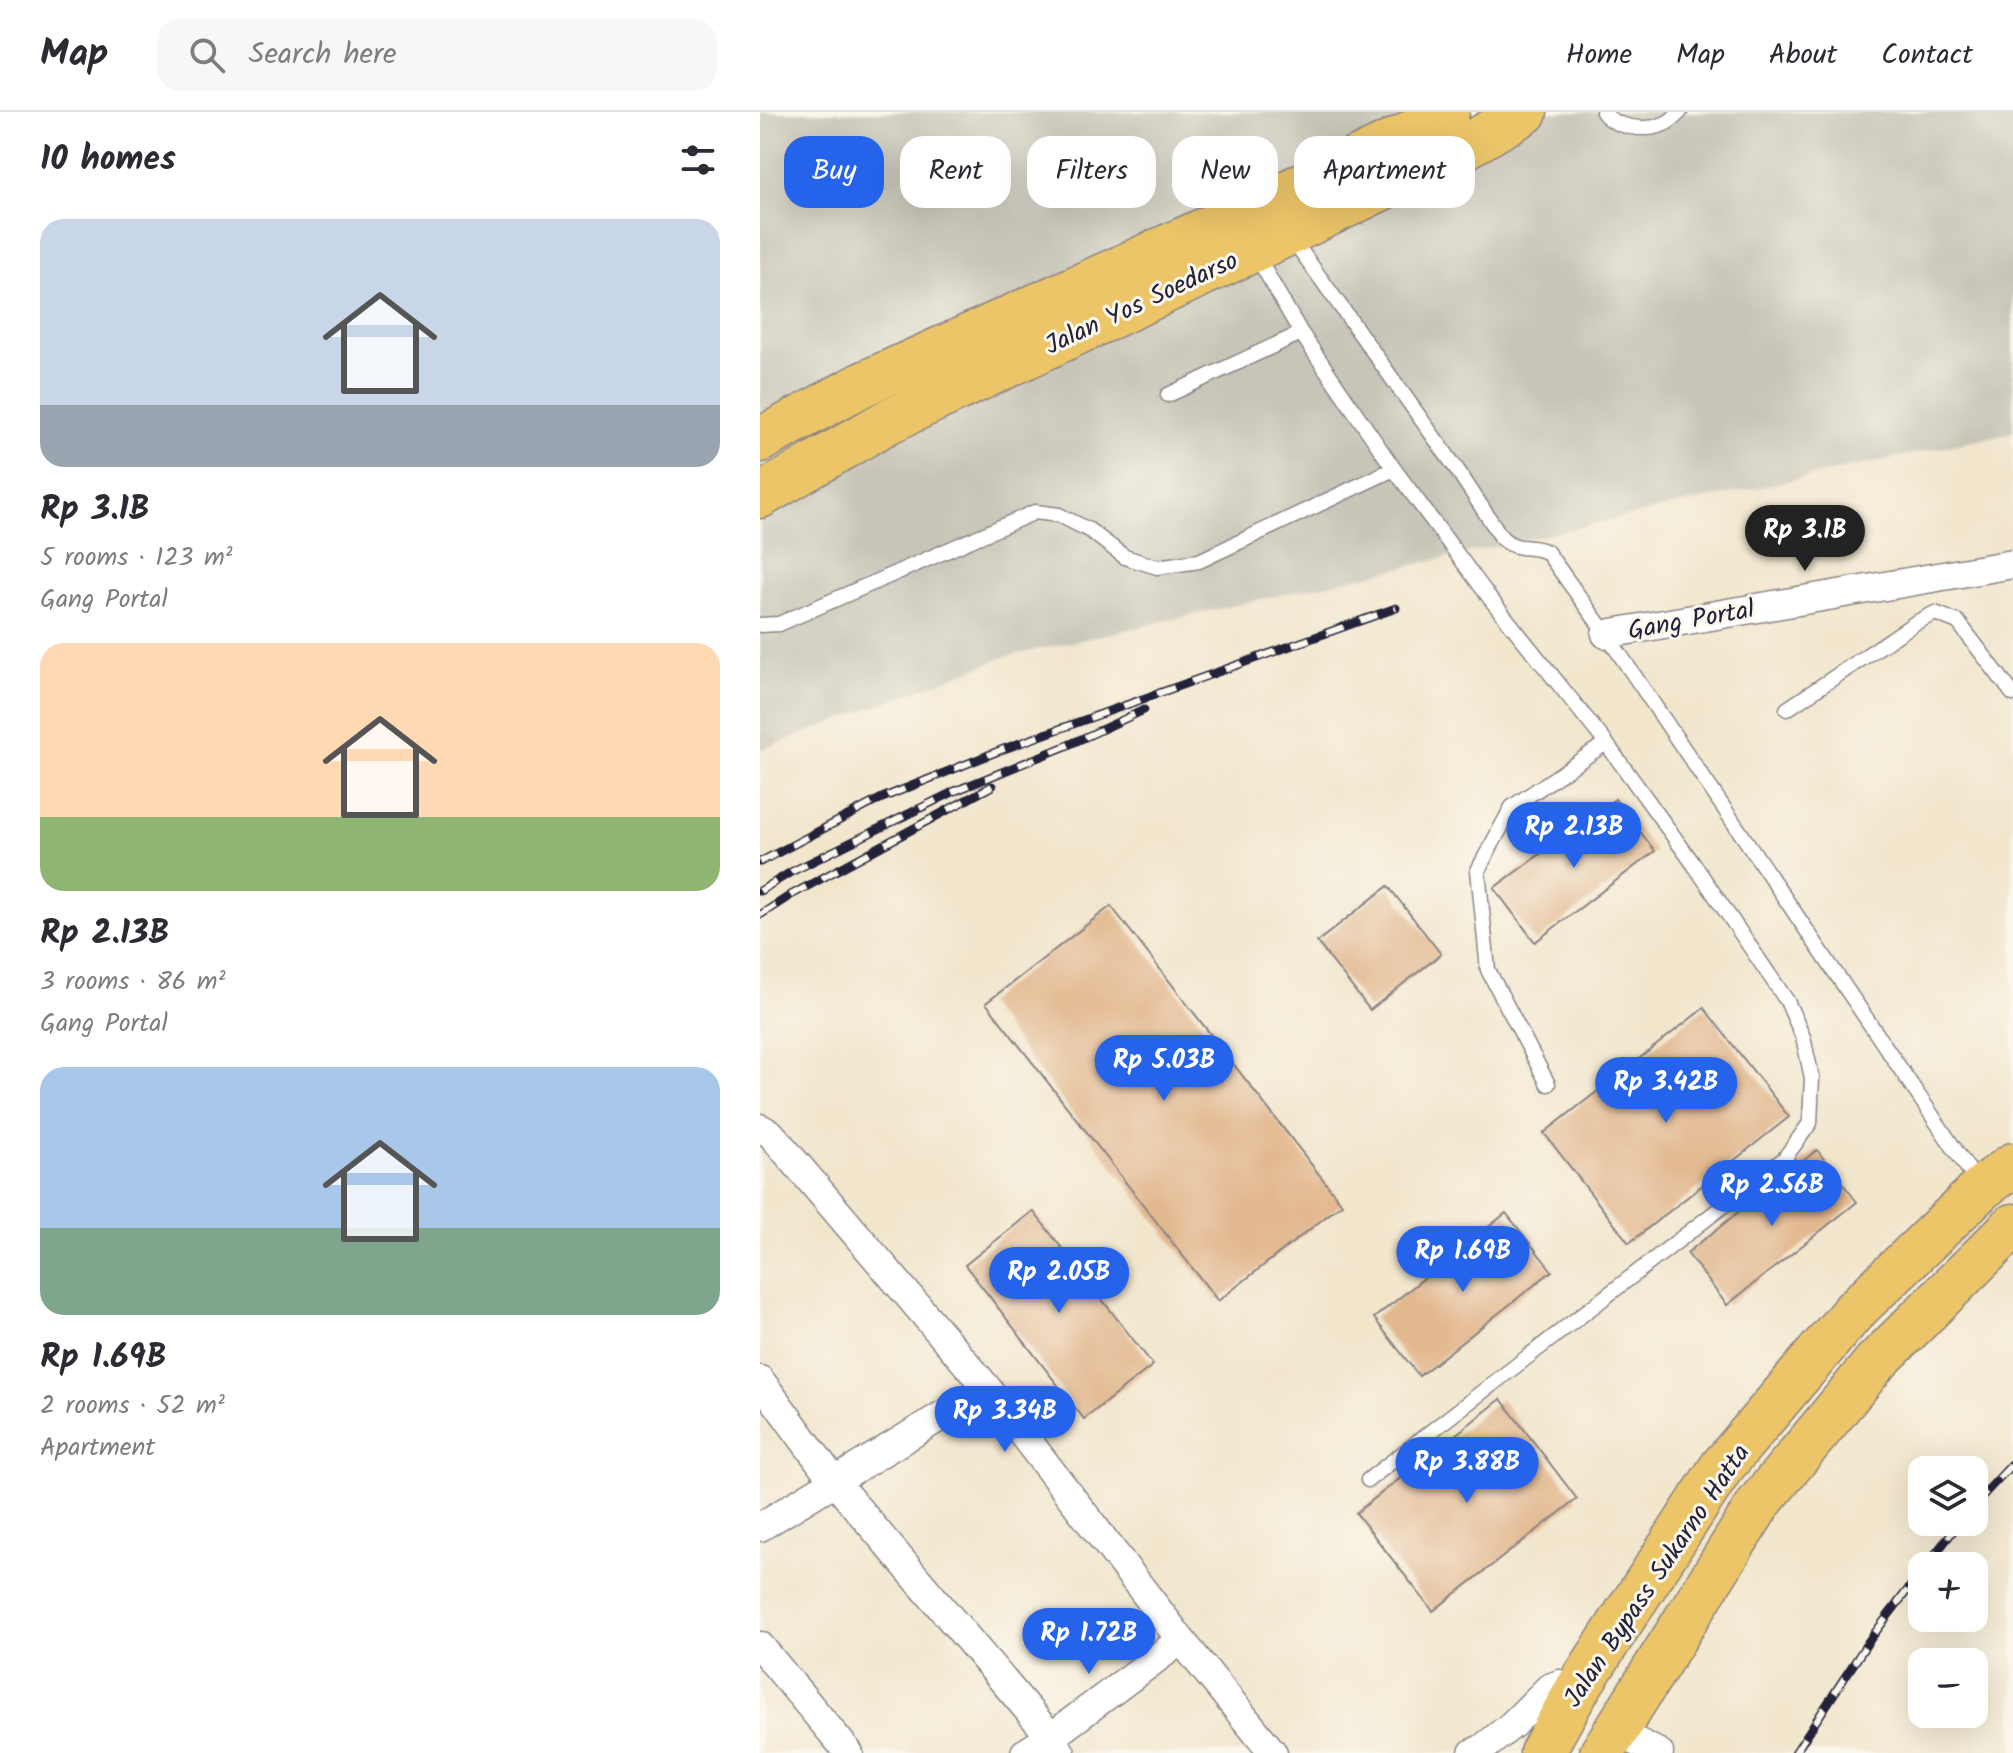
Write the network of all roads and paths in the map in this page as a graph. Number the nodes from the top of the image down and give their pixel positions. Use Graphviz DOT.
graph roads {
  1 [pos="1447,112"];
  2 [pos="1525,112"];
  3 [pos="1603,112"];
  4 [pos="1680,112"];
  5 [pos="1261,225"];
  6 [pos="1301,333"];
  7 [pos="1168,395"];
  8 [pos="760,440"];
  9 [pos="1394,469"];
  10 [pos="760,496"];
  11 [pos="2013,564"];
  12 [pos="760,625"];
  13 [pos="1606,634"];
  14 [pos="2013,694"];
  15 [pos="1787,709"];
  16 [pos="1606,743"];
  17 [pos="1548,1084"];
  18 [pos="760,1128"];
  19 [pos="1997,1176"];
  20 [pos="2013,1226"];
  21 [pos="760,1380"];
  22 [pos="987,1388"];
  23 [pos="1368,1480"];
  24 [pos="834,1481"];
  25 [pos="760,1527"];
  26 [pos="1181,1640"];
  27 [pos="760,1646"];
  28 [pos="1578,1688"];
  29 [pos="1608,1742"];
  30 [pos="1056,1745"];
  31 [pos="849,1753"];
  32 [pos="1025,1753"];
  33 [pos="1273,1753"];
  34 [pos="1473,1753"];
  35 [pos="1542,1753"];
  36 [pos="1659,1753"];
  1 -- 5 [label="highway, Jalan Yos Soedarso"];
  2 -- 5 [label="highway, Jalan Yos Soedarso"];
  3 -- 4 [label="lane"];
  5 -- 6 [label="lane"];
  5 -- 8 [label="highway, Jalan Yos Soedarso"];
  5 -- 10 [label="highway, Jalan Yos Soedarso"];
  5 -- 13 [label="lane"];
  6 -- 7 [label="lane"];
  6 -- 9 [label="lane"];
  9 -- 12 [label="lane"];
  9 -- 16 [label="lane"];
  11 -- 13 [label="street, Gang Portal"];
  13 -- 19 [label="lane"];
  14 -- 15 [label="lane"];
  16 -- 17 [label="lane"];
  16 -- 23 [label="lane"];
  18 -- 22 [label="street"];
  19 -- 28 [label="highway, Jalan Bypass Sukarno Hatta"];
  20 -- 29 [label="highway"];
  21 -- 24 [label="street"];
  22 -- 24 [label="street"];
  22 -- 26 [label="street"];
  24 -- 25 [label="street"];
  24 -- 30 [label="street"];
  26 -- 30 [label="street"];
  26 -- 33 [label="street"];
  27 -- 31 [label="street"];
  28 -- 34 [label="street"];
  28 -- 35 [label="highway, Jalan Bypass Sukarno Hatta"];
  29 -- 36 [label="street"];
  30 -- 32 [label="street"];
}
